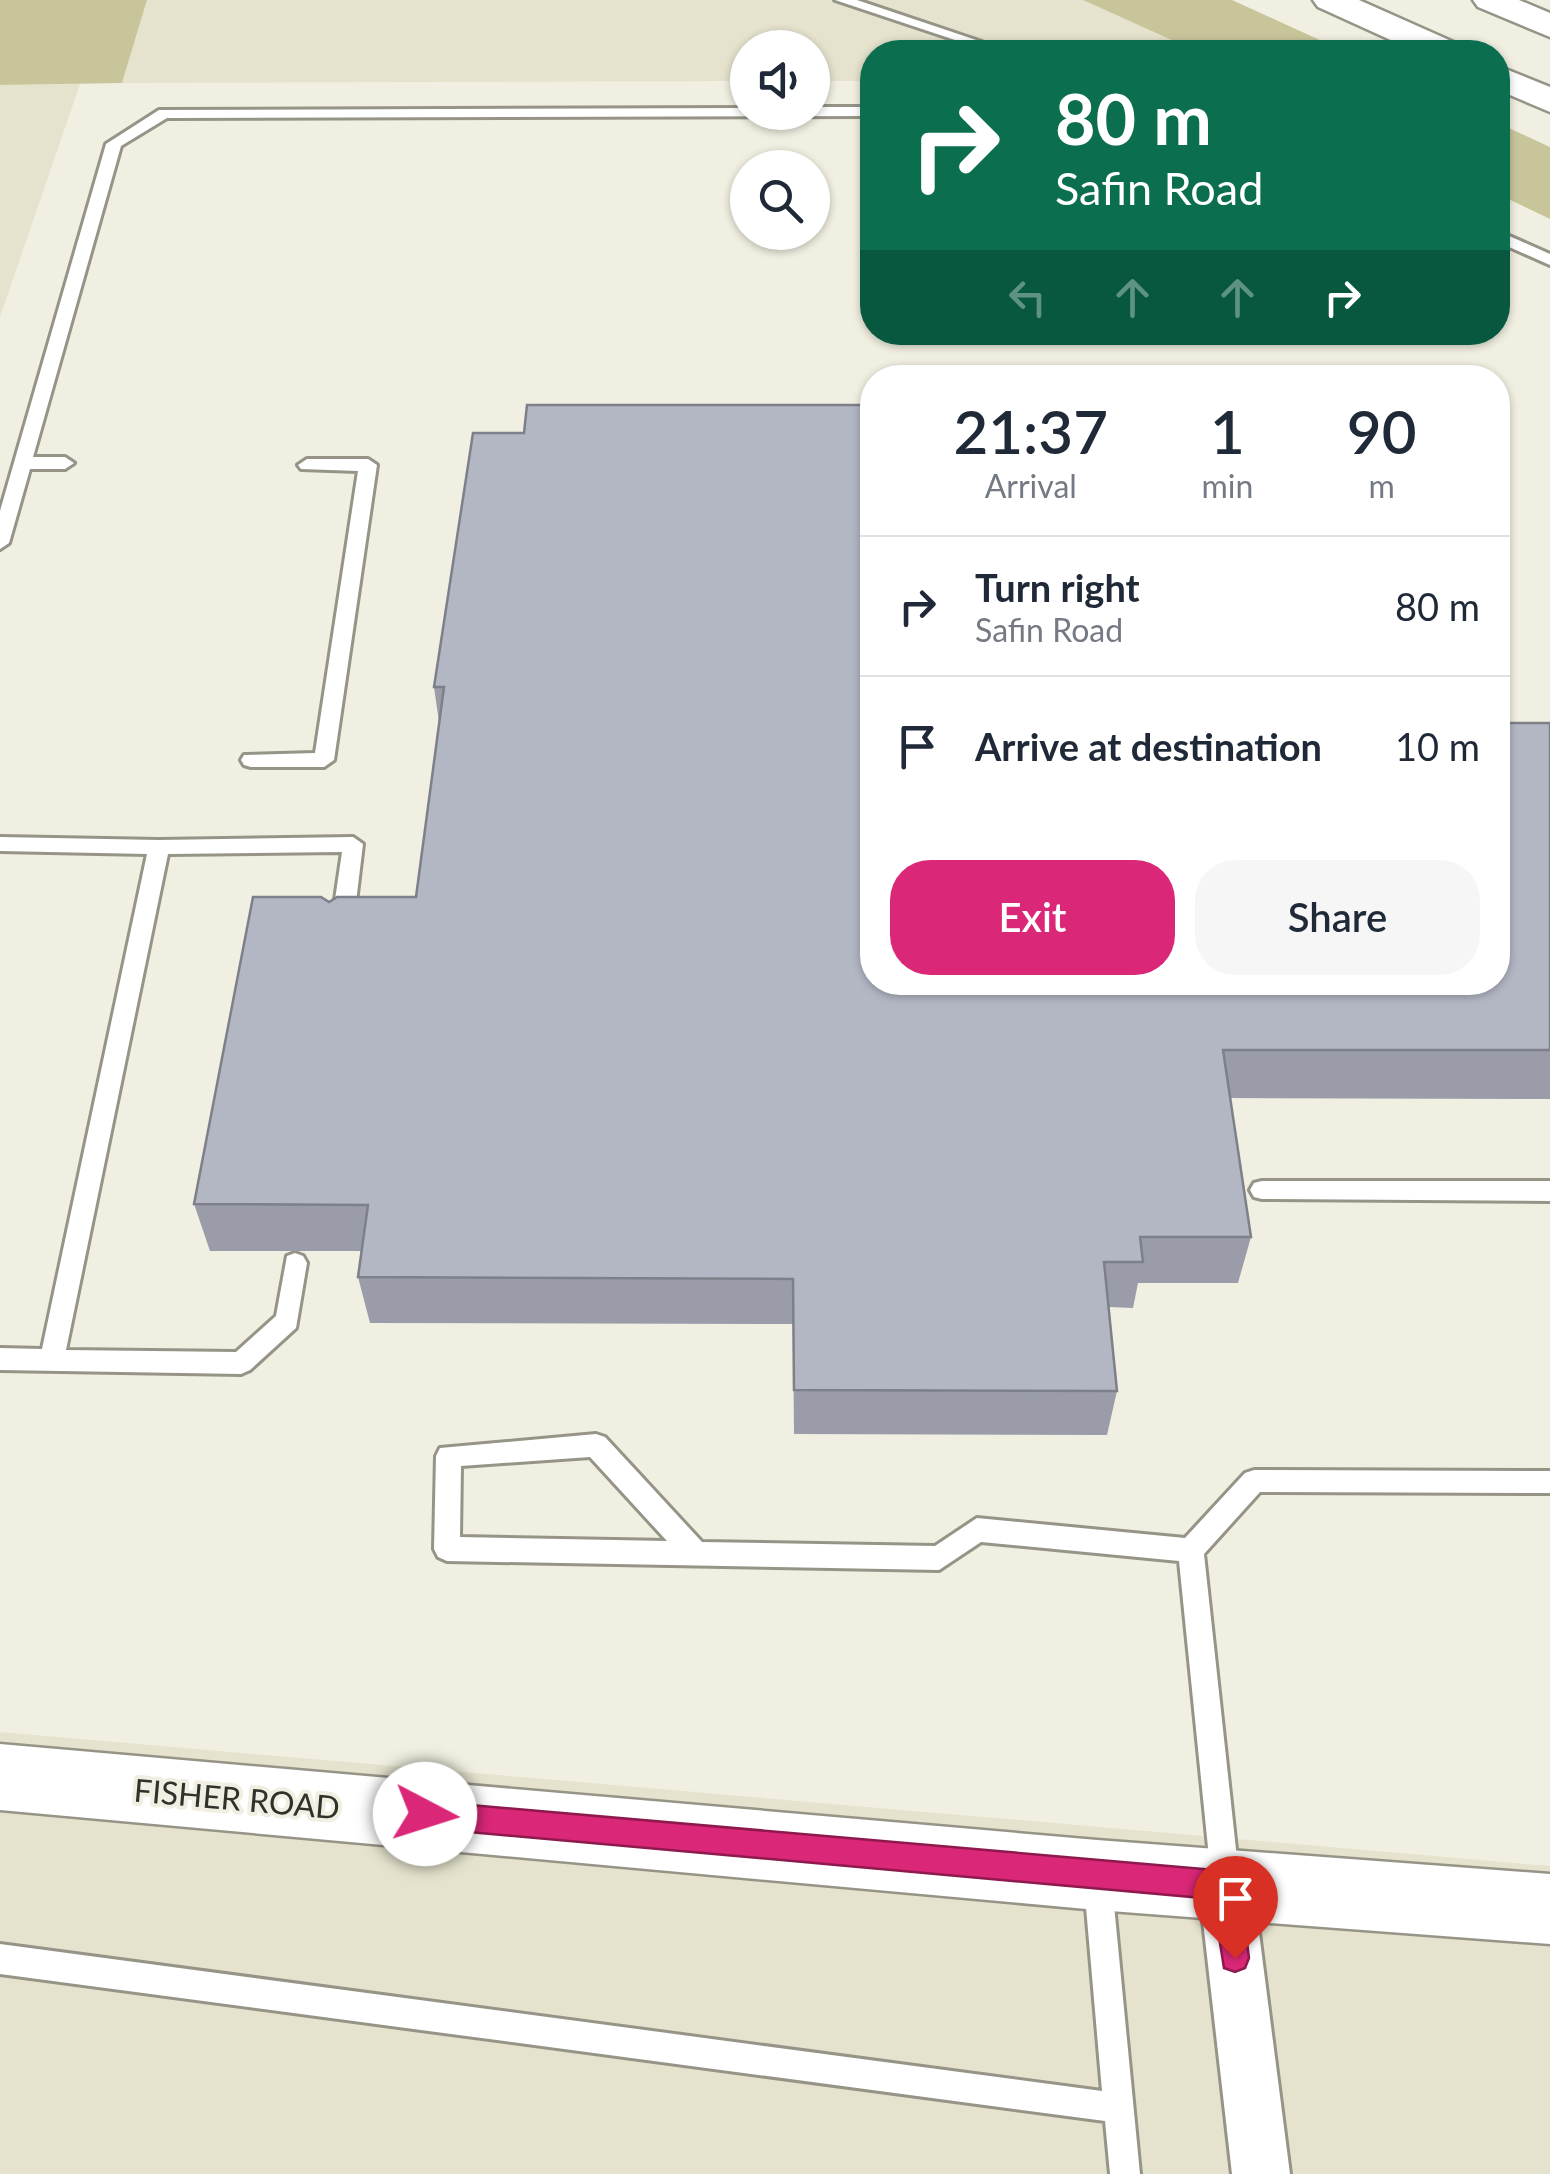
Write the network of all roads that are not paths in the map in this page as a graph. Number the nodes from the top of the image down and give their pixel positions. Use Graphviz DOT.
graph roads {
  1 [pos="842,0"];
  2 [pos="1330,0"];
  3 [pos="1490,0"];
  4 [pos="1550,26"];
  5 [pos="969,40"];
  6 [pos="1418,40"];
  7 [pos="1510,82"];
  8 [pos="1550,101"];
  9 [pos="730,112"];
  10 [pos="830,112"];
  11 [pos="860,112"];
  12 [pos="1510,242"];
  13 [pos="1550,260"];
  14 [pos="23,463"];
  15 [pos="65,463"];
  16 [pos="307,465"];
  17 [pos="0,542"];
  18 [pos="251,760"];
  19 [pos="0,844"];
  20 [pos="159,847"];
  21 [pos="340,940"];
  22 [pos="1262,1190"];
  23 [pos="1550,1191"];
  24 [pos="295,1263"];
  25 [pos="0,1359"];
  26 [pos="52,1360"];
  27 [pos="1550,1482"];
  28 [pos="1191,1550"];
  29 [pos="695,1552"];
  30 [pos="0,1777"];
  31 [pos="1097,1875"];
  32 [pos="1226,1886"];
  33 [pos="1550,1909"];
  34 [pos="0,1959"];
  35 [pos="1119,2108"];
  36 [pos="1125,2174"];
  37 [pos="1261,2174"];
  1 -- 5 [label="lane"];
  2 -- 6 [label="main road"];
  3 -- 4 [label="main road"];
  7 -- 8 [label="main road"];
  9 -- 14 [label="lane"];
  10 -- 11 [label="lane"];
  12 -- 13 [label="lane"];
  14 -- 15 [label="lane"];
  14 -- 17 [label="lane"];
  16 -- 18 [label="lane"];
  19 -- 20 [label="lane"];
  20 -- 21 [label="lane"];
  20 -- 26 [label="lane"];
  22 -- 23 [label="lane"];
  24 -- 26 [label="lane"];
  25 -- 26 [label="lane"];
  27 -- 28 [label="lane"];
  28 -- 29 [label="lane"];
  28 -- 32 [label="lane"];
  29 -- 29 [label="lane"];
  30 -- 31 [label="main road, FISHER ROAD"];
  31 -- 32 [label="main road, FISHER ROAD"];
  31 -- 35 [label="lane"];
  32 -- 33 [label="main road, FISHER ROAD"];
  32 -- 37 [label="street"];
  34 -- 35 [label="lane"];
  35 -- 36 [label="lane"];
}
